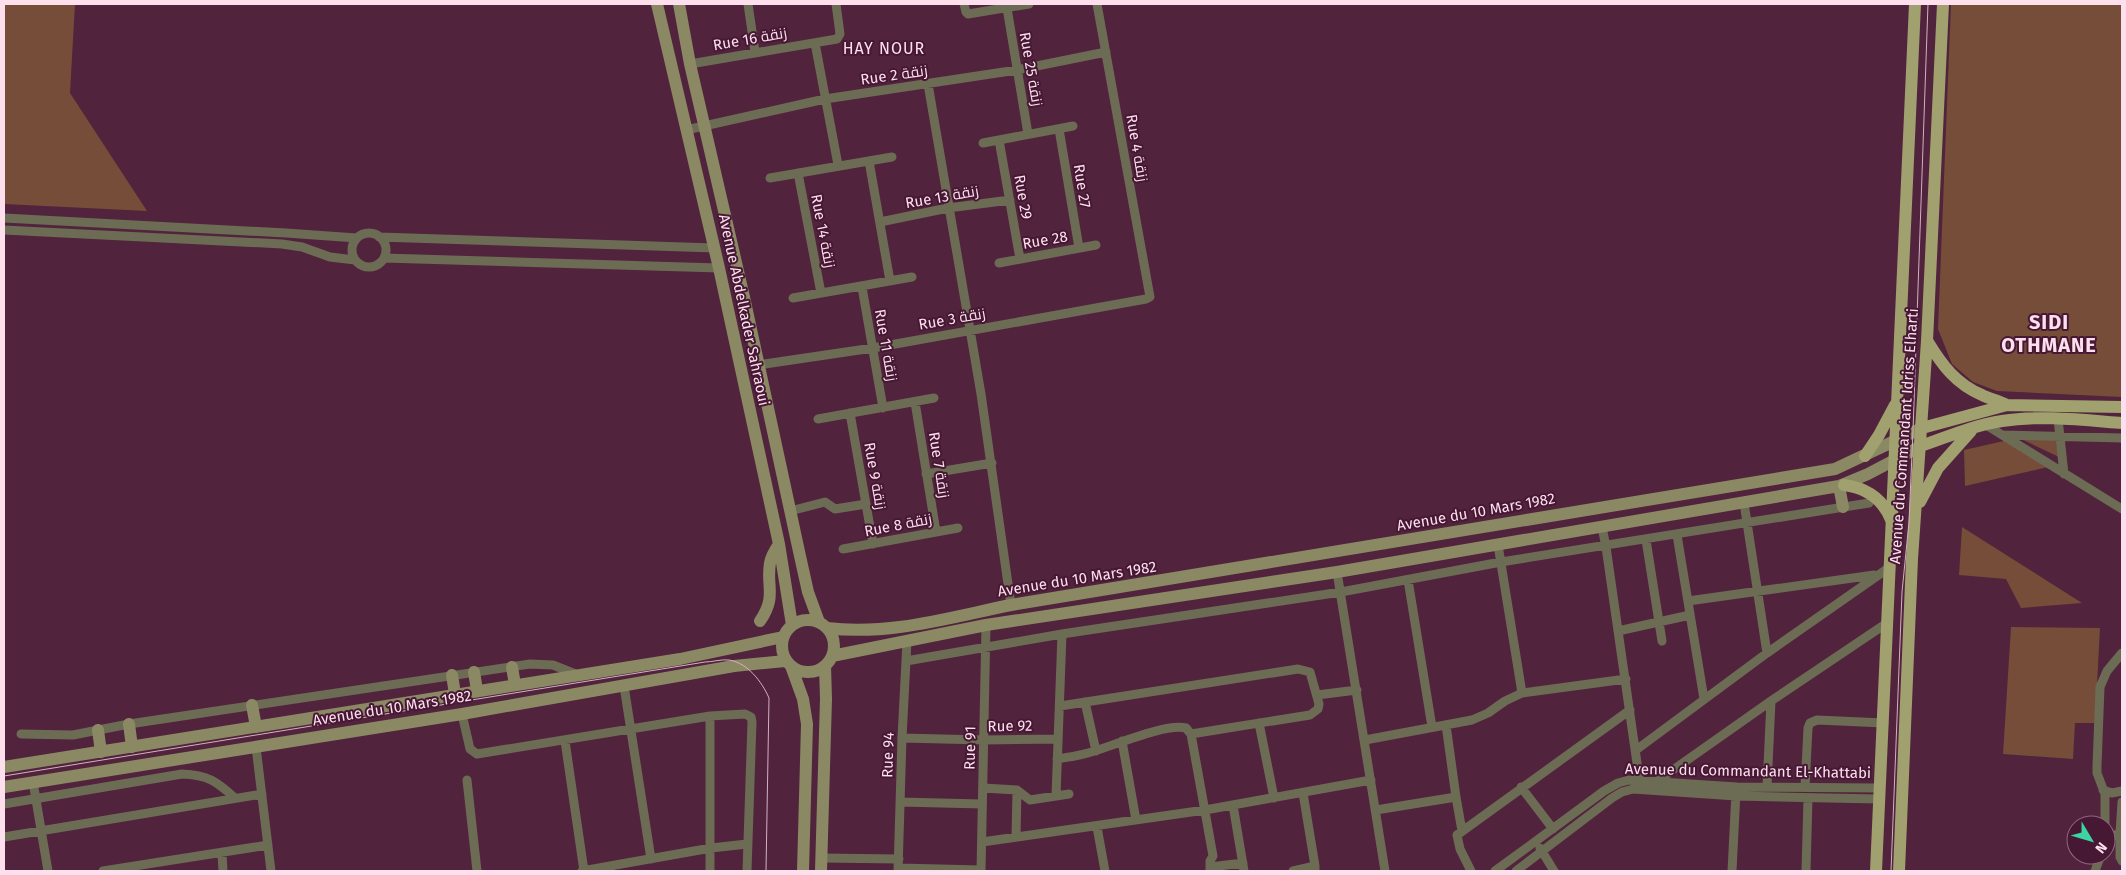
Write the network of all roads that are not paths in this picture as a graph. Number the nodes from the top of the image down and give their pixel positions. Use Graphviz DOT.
graph roads {
  1 [pos="658,4"];
  2 [pos="679,4"];
  3 [pos="748,4"];
  4 [pos="836,4"];
  5 [pos="964,4"];
  6 [pos="1029,4"];
  7 [pos="1097,4"];
  8 [pos="1915,4"];
  9 [pos="1943,4"];
  10 [pos="1007,8"];
  11 [pos="815,42"];
  12 [pos="755,52"];
  13 [pos="1106,52"];
  14 [pos="690,64"];
  15 [pos="1017,70"];
  16 [pos="928,84"];
  17 [pos="825,99"];
  18 [pos="704,126"];
  19 [pos="1073,126"];
  20 [pos="1059,129"];
  21 [pos="686,130"];
  22 [pos="1028,134"];
  23 [pos="999,140"];
  24 [pos="983,143"];
  25 [pos="892,157"];
  26 [pos="869,161"];
  27 [pos="838,165"];
  28 [pos="798,173"];
  29 [pos="770,178"];
  30 [pos="1010,200"];
  31 [pos="948,208"];
  32 [pos="4,218"];
  33 [pos="880,222"];
  34 [pos="4,230"];
  35 [pos="379,237"];
  36 [pos="357,238"];
  37 [pos="1096,245"];
  38 [pos="715,248"];
  39 [pos="1079,248"];
  40 [pos="384,258"];
  41 [pos="1020,259"];
  42 [pos="354,260"];
  43 [pos="999,263"];
  44 [pos="719,268"];
  45 [pos="912,276"];
  46 [pos="890,281"];
  47 [pos="862,287"];
  48 [pos="821,293"];
  49 [pos="1150,297"];
  50 [pos="793,298"];
  51 [pos="969,330"];
  52 [pos="1927,341"];
  53 [pos="873,348"];
  54 [pos="758,365"];
  55 [pos="934,398"];
  56 [pos="1896,401"];
  57 [pos="915,402"];
  58 [pos="2007,405"];
  59 [pos="2122,407"];
  60 [pos="883,408"];
  61 [pos="850,413"];
  62 [pos="818,419"];
  63 [pos="2058,419"];
  64 [pos="2122,423"];
  65 [pos="1980,426"];
  66 [pos="1922,428"];
  67 [pos="2002,435"];
  68 [pos="2060,436"];
  69 [pos="2122,438"];
  70 [pos="1896,440"];
  71 [pos="1921,446"];
  72 [pos="1865,456"];
  73 [pos="1895,459"];
  74 [pos="992,463"];
  75 [pos="926,474"];
  76 [pos="2064,474"];
  77 [pos="1842,486"];
  78 [pos="1744,503"];
  79 [pos="1869,503"];
  80 [pos="866,504"];
  81 [pos="1843,507"];
  82 [pos="2122,509"];
  83 [pos="1916,511"];
  84 [pos="790,512"];
  85 [pos="1892,523"];
  86 [pos="1746,524"];
  87 [pos="1602,527"];
  88 [pos="958,528"];
  89 [pos="936,532"];
  90 [pos="1677,535"];
  91 [pos="1646,540"];
  92 [pos="779,544"];
  93 [pos="872,544"];
  94 [pos="1498,545"];
  95 [pos="1606,547"];
  96 [pos="843,549"];
  97 [pos="1501,562"];
  98 [pos="1890,567"];
  99 [pos="1337,572"];
  100 [pos="1876,575"];
  101 [pos="1408,580"];
  102 [pos="1756,590"];
  103 [pos="1341,592"];
  104 [pos="1688,601"];
  105 [pos="1012,605"];
  106 [pos="1690,615"];
  107 [pos="760,621"];
  108 [pos="1659,622"];
  109 [pos="1888,623"];
  110 [pos="792,625"];
  111 [pos="823,625"];
  112 [pos="986,625"];
  113 [pos="1618,631"];
  114 [pos="1062,634"];
  115 [pos="783,637"];
  116 [pos="907,641"];
  117 [pos="1662,642"];
  118 [pos="986,647"];
  119 [pos="1767,653"];
  120 [pos="2122,653"];
  121 [pos="828,661"];
  122 [pos="906,661"];
  123 [pos="788,664"];
  124 [pos="512,666"];
  125 [pos="474,672"];
  126 [pos="452,675"];
  127 [pos="578,675"];
  128 [pos="1626,679"];
  129 [pos="514,685"];
  130 [pos="624,686"];
  131 [pos="477,690"];
  132 [pos="1356,690"];
  133 [pos="1522,693"];
  134 [pos="455,694"];
  135 [pos="1317,695"];
  136 [pos="1704,699"];
  137 [pos="1771,701"];
  138 [pos="1085,702"];
  139 [pos="252,705"];
  140 [pos="1060,706"];
  141 [pos="1630,710"];
  142 [pos="462,714"];
  143 [pos="710,716"];
  144 [pos="1259,723"];
  145 [pos="1884,723"];
  146 [pos="129,724"];
  147 [pos="1446,725"];
  148 [pos="256,727"];
  149 [pos="1432,728"];
  150 [pos="631,729"];
  151 [pos="98,730"];
  152 [pos="21,734"];
  153 [pos="1191,734"];
  154 [pos="902,738"];
  155 [pos="1058,739"];
  156 [pos="984,740"];
  157 [pos="1365,740"];
  158 [pos="565,741"];
  159 [pos="1122,741"];
  160 [pos="132,747"];
  161 [pos="256,747"];
  162 [pos="1636,750"];
  163 [pos="1096,751"];
  164 [pos="101,752"];
  165 [pos="1057,759"];
  166 [pos="4,767"];
  167 [pos="468,780"];
  168 [pos="1371,780"];
  169 [pos="34,782"];
  170 [pos="1656,782"];
  171 [pos="1640,785"];
  172 [pos="4,787"];
  173 [pos="1768,787"];
  174 [pos="1805,787"];
  175 [pos="983,788"];
  176 [pos="1521,788"];
  177 [pos="1017,790"];
  178 [pos="2103,790"];
  179 [pos="2122,791"];
  180 [pos="1736,792"];
  181 [pos="1303,793"];
  182 [pos="262,794"];
  183 [pos="1069,794"];
  184 [pos="1880,794"];
  185 [pos="1056,796"];
  186 [pos="1456,797"];
  187 [pos="235,798"];
  188 [pos="1274,798"];
  189 [pos="1808,798"];
  190 [pos="36,799"];
  191 [pos="900,802"];
  192 [pos="2122,802"];
  193 [pos="4,804"];
  194 [pos="982,804"];
  195 [pos="1233,805"];
  196 [pos="1206,810"];
  197 [pos="1376,810"];
  198 [pos="2104,815"];
  199 [pos="1136,820"];
  200 [pos="1097,827"];
  201 [pos="1553,829"];
  202 [pos="41,830"];
  203 [pos="1462,831"];
  204 [pos="2121,832"];
  205 [pos="4,837"];
  206 [pos="1016,837"];
  207 [pos="982,842"];
  208 [pos="1535,842"];
  209 [pos="747,844"];
  210 [pos="268,845"];
  211 [pos="712,848"];
  212 [pos="1542,851"];
  213 [pos="222,853"];
  214 [pos="821,858"];
  215 [pos="651,859"];
  216 [pos="2122,861"];
  217 [pos="899,866"];
  218 [pos="630,867"];
  219 [pos="1244,867"];
  220 [pos="1210,869"];
  221 [pos="1315,869"];
  222 [pos="1549,869"];
  223 [pos="981,870"];
  224 [pos="48,871"];
  225 [pos="103,871"];
  226 [pos="223,871"];
  227 [pos="271,871"];
  228 [pos="477,871"];
  229 [pos="583,871"];
  230 [pos="710,871"];
  231 [pos="747,871"];
  232 [pos="803,871"];
  233 [pos="821,871"];
  234 [pos="1105,871"];
  235 [pos="1293,871"];
  236 [pos="1384,871"];
  237 [pos="1471,871"];
  238 [pos="1495,871"];
  239 [pos="1516,871"];
  240 [pos="1732,871"];
  241 [pos="1806,871"];
  242 [pos="1876,871"];
  243 [pos="1899,871"];
  1 -- 21 [label="main road, Avenue Abdelkader Sahraoui"];
  2 -- 14 [label="main road, Avenue Abdelkader Sahraoui"];
  3 -- 12 [label="street"];
  4 -- 11 [label="street, Rue 16 زنقة"];
  5 -- 10 [label="street"];
  6 -- 10 [label="street"];
  7 -- 13 [label="street, Rue 4 زنقة"];
  8 -- 56 [label="main road, Avenue du Commandant Idriss Elharti"];
  9 -- 52 [label="main road, Avenue du Commandant Idriss Elharti"];
  10 -- 15 [label="street, Rue 25 زنقة"];
  11 -- 12 [label="street, Rue 16 زنقة"];
  11 -- 17 [label="street"];
  12 -- 14 [label="street, Rue 16 زنقة"];
  13 -- 15 [label="street, Rue 2 زنقة"];
  13 -- 49 [label="street, Rue 4 زنقة"];
  14 -- 18 [label="main road, Avenue Abdelkader Sahraoui"];
  15 -- 16 [label="street, Rue 2 زنقة"];
  15 -- 22 [label="street, Rue 25 زنقة"];
  16 -- 17 [label="street, Rue 2 زنقة"];
  16 -- 31 [label="street"];
  17 -- 18 [label="street, Rue 2 زنقة"];
  17 -- 27 [label="street"];
  18 -- 21 [label="street, Rue 2 زنقة"];
  18 -- 54 [label="main road, Avenue Abdelkader Sahraoui"];
  19 -- 20 [label="street"];
  20 -- 22 [label="street"];
  20 -- 39 [label="street, Rue 27"];
  21 -- 38 [label="main road, Avenue Abdelkader Sahraoui"];
  22 -- 23 [label="street"];
  23 -- 24 [label="street"];
  23 -- 30 [label="street, Rue 29"];
  25 -- 26 [label="street"];
  26 -- 27 [label="street"];
  26 -- 33 [label="street"];
  27 -- 28 [label="street"];
  28 -- 29 [label="street"];
  28 -- 48 [label="street, Rue 14 زنقة"];
  30 -- 31 [label="street, Rue 13 زنقة"];
  30 -- 41 [label="street, Rue 29"];
  31 -- 33 [label="street, Rue 13 زنقة"];
  31 -- 51 [label="street"];
  32 -- 36 [label="street"];
  33 -- 46 [label="street"];
  34 -- 42 [label="street"];
  35 -- 36 [label="street"];
  35 -- 38 [label="street"];
  35 -- 40 [label="street"];
  36 -- 42 [label="street"];
  37 -- 39 [label="street, Rue 28"];
  38 -- 44 [label="main road, Avenue Abdelkader Sahraoui"];
  39 -- 41 [label="street, Rue 28"];
  40 -- 42 [label="street"];
  40 -- 44 [label="street"];
  41 -- 43 [label="street, Rue 28"];
  44 -- 92 [label="main road, Avenue Abdelkader Sahraoui"];
  45 -- 46 [label="street"];
  46 -- 47 [label="street"];
  47 -- 48 [label="street"];
  47 -- 53 [label="street, Rue 11 زنقة"];
  48 -- 50 [label="street"];
  49 -- 51 [label="street, Rue 3 زنقة"];
  51 -- 53 [label="street, Rue 3 زنقة"];
  51 -- 74 [label="street"];
  52 -- 58 [label="main road"];
  52 -- 66 [label="main road, Avenue du Commandant Idriss Elharti"];
  53 -- 54 [label="street, Rue 3 زنقة"];
  53 -- 60 [label="street, Rue 11 زنقة"];
  54 -- 84 [label="main road, Avenue Abdelkader Sahraoui"];
  55 -- 57 [label="street"];
  56 -- 70 [label="main road, Avenue du Commandant Idriss Elharti"];
  56 -- 72 [label="main road"];
  57 -- 60 [label="street"];
  57 -- 75 [label="street, Rue 7 زنقة"];
  58 -- 59 [label="main road, Avenue du 10 Mars 1982"];
  58 -- 66 [label="main road, Avenue du 10 Mars 1982"];
  60 -- 61 [label="street"];
  61 -- 62 [label="street"];
  61 -- 80 [label="street, Rue 9 زنقة"];
  63 -- 64 [label="main road"];
  63 -- 65 [label="main road"];
  63 -- 68 [label="street"];
  65 -- 67 [label="street"];
  65 -- 71 [label="main road"];
  65 -- 83 [label="main road"];
  66 -- 70 [label="main road, Avenue du 10 Mars 1982"];
  66 -- 71 [label="main road, Avenue du Commandant Idriss Elharti"];
  67 -- 68 [label="street"];
  67 -- 76 [label="street"];
  68 -- 69 [label="street"];
  68 -- 76 [label="street"];
  70 -- 72 [label="main road, Avenue du 10 Mars 1982"];
  70 -- 73 [label="main road, Avenue du Commandant Idriss Elharti"];
  71 -- 73 [label="main road"];
  71 -- 83 [label="main road, Avenue du Commandant Idriss Elharti"];
  72 -- 105 [label="main road, Avenue du 10 Mars 1982"];
  73 -- 77 [label="main road"];
  73 -- 85 [label="main road, Avenue du Commandant Idriss Elharti"];
  74 -- 75 [label="street"];
  74 -- 105 [label="street"];
  75 -- 89 [label="street, Rue 7 زنقة"];
  76 -- 82 [label="street"];
  77 -- 78 [label="main road"];
  77 -- 81 [label="main road"];
  77 -- 85 [label="main road"];
  78 -- 86 [label="street"];
  78 -- 87 [label="main road"];
  79 -- 81 [label="street"];
  80 -- 84 [label="street"];
  80 -- 93 [label="street, Rue 9 زنقة"];
  81 -- 86 [label="street"];
  83 -- 243 [label="main road, Avenue du Commandant Idriss Elharti"];
  84 -- 111 [label="main road, Avenue Abdelkader Sahraoui"];
  85 -- 98 [label="main road, Avenue du Commandant Idriss Elharti"];
  86 -- 90 [label="street"];
  86 -- 102 [label="street"];
  87 -- 94 [label="main road"];
  87 -- 95 [label="street"];
  88 -- 89 [label="street, Rue 8 زنقة"];
  89 -- 93 [label="street, Rue 8 زنقة"];
  90 -- 91 [label="street"];
  90 -- 104 [label="street"];
  91 -- 95 [label="street"];
  91 -- 108 [label="street"];
  92 -- 107 [label="main road"];
  92 -- 110 [label="main road, Avenue Abdelkader Sahraoui"];
  93 -- 96 [label="street, Rue 8 زنقة"];
  94 -- 97 [label="street"];
  94 -- 99 [label="main road"];
  95 -- 97 [label="street"];
  95 -- 113 [label="street"];
  97 -- 101 [label="street"];
  97 -- 133 [label="street"];
  98 -- 100 [label="street"];
  98 -- 109 [label="main road, Avenue du Commandant Idriss Elharti"];
  99 -- 103 [label="street"];
  99 -- 112 [label="main road"];
  100 -- 102 [label="street"];
  100 -- 119 [label="street"];
  101 -- 103 [label="street"];
  101 -- 149 [label="street"];
  102 -- 104 [label="street"];
  102 -- 119 [label="street"];
  103 -- 114 [label="street"];
  103 -- 132 [label="street"];
  104 -- 106 [label="street"];
  105 -- 111 [label="main road, Avenue du 10 Mars 1982"];
  106 -- 108 [label="street"];
  106 -- 136 [label="street"];
  108 -- 113 [label="street"];
  108 -- 117 [label="street"];
  109 -- 137 [label="street"];
  109 -- 145 [label="main road, Avenue du Commandant Idriss Elharti"];
  110 -- 111 [label="main road"];
  110 -- 115 [label="main road"];
  111 -- 121 [label="main road"];
  112 -- 116 [label="main road"];
  112 -- 118 [label="street, Rue 91"];
  113 -- 128 [label="street"];
  114 -- 118 [label="street"];
  114 -- 140 [label="street"];
  115 -- 123 [label="main road"];
  115 -- 127 [label="main road, Avenue du 10 Mars 1982"];
  116 -- 121 [label="main road"];
  116 -- 122 [label="street, Rue 94"];
  118 -- 122 [label="street"];
  118 -- 156 [label="street, Rue 91"];
  119 -- 136 [label="street"];
  120 -- 178 [label="street"];
  121 -- 123 [label="main road"];
  121 -- 214 [label="main road"];
  122 -- 154 [label="street, Rue 94"];
  123 -- 130 [label="main road, Avenue du 10 Mars 1982"];
  123 -- 232 [label="main road"];
  124 -- 125 [label="street"];
  124 -- 127 [label="street"];
  124 -- 129 [label="main road"];
  125 -- 126 [label="street"];
  125 -- 131 [label="main road"];
  126 -- 134 [label="main road"];
  126 -- 139 [label="street"];
  127 -- 129 [label="main road, Avenue du 10 Mars 1982"];
  128 -- 133 [label="street"];
  128 -- 141 [label="street"];
  129 -- 131 [label="main road, Avenue du 10 Mars 1982"];
  130 -- 142 [label="main road, Avenue du 10 Mars 1982"];
  130 -- 150 [label="street"];
  131 -- 134 [label="main road, Avenue du 10 Mars 1982"];
  132 -- 135 [label="street"];
  132 -- 157 [label="street"];
  133 -- 147 [label="street"];
  134 -- 148 [label="main road, Avenue du 10 Mars 1982"];
  135 -- 138 [label="street"];
  135 -- 144 [label="street"];
  136 -- 162 [label="street"];
  137 -- 170 [label="street"];
  137 -- 173 [label="street"];
  138 -- 140 [label="street"];
  138 -- 163 [label="street"];
  139 -- 146 [label="street"];
  139 -- 148 [label="main road"];
  140 -- 155 [label="street"];
  141 -- 162 [label="street"];
  141 -- 176 [label="street"];
  142 -- 158 [label="street"];
  142 -- 161 [label="main road, Avenue du 10 Mars 1982"];
  143 -- 150 [label="street"];
  143 -- 209 [label="street"];
  143 -- 211 [label="street"];
  144 -- 153 [label="street"];
  144 -- 188 [label="street"];
  145 -- 174 [label="street"];
  145 -- 184 [label="main road, Avenue du Commandant Idriss Elharti"];
  146 -- 151 [label="street"];
  146 -- 160 [label="main road"];
  147 -- 149 [label="street"];
  147 -- 186 [label="street"];
  148 -- 160 [label="main road, Avenue du 10 Mars 1982"];
  149 -- 157 [label="street"];
  150 -- 158 [label="street"];
  150 -- 215 [label="street"];
  151 -- 152 [label="street"];
  151 -- 164 [label="main road"];
  153 -- 159 [label="street"];
  153 -- 196 [label="street"];
  154 -- 156 [label="street, Rue 92"];
  154 -- 191 [label="street, Rue 94"];
  155 -- 156 [label="street, Rue 92"];
  155 -- 165 [label="street"];
  156 -- 175 [label="street, Rue 91"];
  157 -- 168 [label="street"];
  158 -- 229 [label="street"];
  159 -- 163 [label="street"];
  159 -- 199 [label="street"];
  160 -- 164 [label="main road, Avenue du 10 Mars 1982"];
  161 -- 169 [label="main road, Avenue du 10 Mars 1982"];
  161 -- 182 [label="street"];
  162 -- 171 [label="street"];
  163 -- 165 [label="street"];
  164 -- 166 [label="main road, Avenue du 10 Mars 1982"];
  165 -- 185 [label="street"];
  167 -- 228 [label="street"];
  168 -- 181 [label="street"];
  168 -- 197 [label="street"];
  169 -- 172 [label="main road, Avenue du 10 Mars 1982"];
  169 -- 190 [label="street"];
  170 -- 171 [label="street, Avenue du Commandant El-Khattabi"];
  170 -- 180 [label="street, Avenue du Commandant El-Khattabi"];
  171 -- 180 [label="street, Avenue du Commandant El-Khattabi"];
  171 -- 201 [label="street, Avenue du Commandant El-Khattabi"];
  171 -- 212 [label="street, Avenue du Commandant El-Khattabi"];
  173 -- 174 [label="street, Avenue du Commandant El-Khattabi"];
  173 -- 180 [label="street, Avenue du Commandant El-Khattabi"];
  174 -- 184 [label="street, Avenue du Commandant El-Khattabi"];
  175 -- 177 [label="street"];
  175 -- 194 [label="street, Rue 91"];
  176 -- 201 [label="street"];
  176 -- 203 [label="street"];
  177 -- 185 [label="street"];
  177 -- 206 [label="street"];
  178 -- 179 [label="street"];
  178 -- 198 [label="street"];
  180 -- 189 [label="street, Avenue du Commandant El-Khattabi"];
  180 -- 240 [label="street"];
  181 -- 188 [label="street"];
  181 -- 221 [label="street"];
  182 -- 187 [label="street"];
  182 -- 210 [label="street"];
  183 -- 185 [label="street"];
  184 -- 189 [label="street, Avenue du Commandant El-Khattabi"];
  184 -- 242 [label="main road, Avenue du Commandant Idriss Elharti"];
  186 -- 197 [label="street"];
  186 -- 203 [label="street"];
  187 -- 190 [label="street"];
  187 -- 202 [label="street"];
  188 -- 195 [label="street"];
  189 -- 241 [label="street"];
  190 -- 193 [label="street"];
  190 -- 202 [label="street"];
  191 -- 194 [label="street"];
  191 -- 217 [label="street, Rue 94"];
  192 -- 204 [label="street"];
  194 -- 207 [label="street, Rue 91"];
  195 -- 196 [label="street"];
  195 -- 219 [label="street"];
  196 -- 199 [label="street"];
  196 -- 220 [label="street"];
  197 -- 236 [label="street"];
  199 -- 200 [label="street"];
  200 -- 206 [label="street"];
  200 -- 234 [label="street"];
  201 -- 208 [label="street, Avenue du Commandant El-Khattabi"];
  202 -- 205 [label="street"];
  202 -- 224 [label="street"];
  203 -- 237 [label="street"];
  204 -- 216 [label="street"];
  206 -- 207 [label="street"];
  207 -- 223 [label="street, Rue 91"];
  208 -- 212 [label="street"];
  208 -- 238 [label="street, Avenue du Commandant El-Khattabi"];
  209 -- 211 [label="street"];
  209 -- 231 [label="street"];
  210 -- 213 [label="street"];
  210 -- 227 [label="street"];
  211 -- 215 [label="street"];
  211 -- 230 [label="street"];
  212 -- 222 [label="street"];
  212 -- 239 [label="street, Avenue du Commandant El-Khattabi"];
  213 -- 225 [label="street"];
  213 -- 226 [label="street"];
  214 -- 217 [label="street"];
  214 -- 233 [label="main road"];
  215 -- 218 [label="street"];
  217 -- 223 [label="street"];
  218 -- 229 [label="street"];
  219 -- 220 [label="street"];
  221 -- 235 [label="street"];
}
